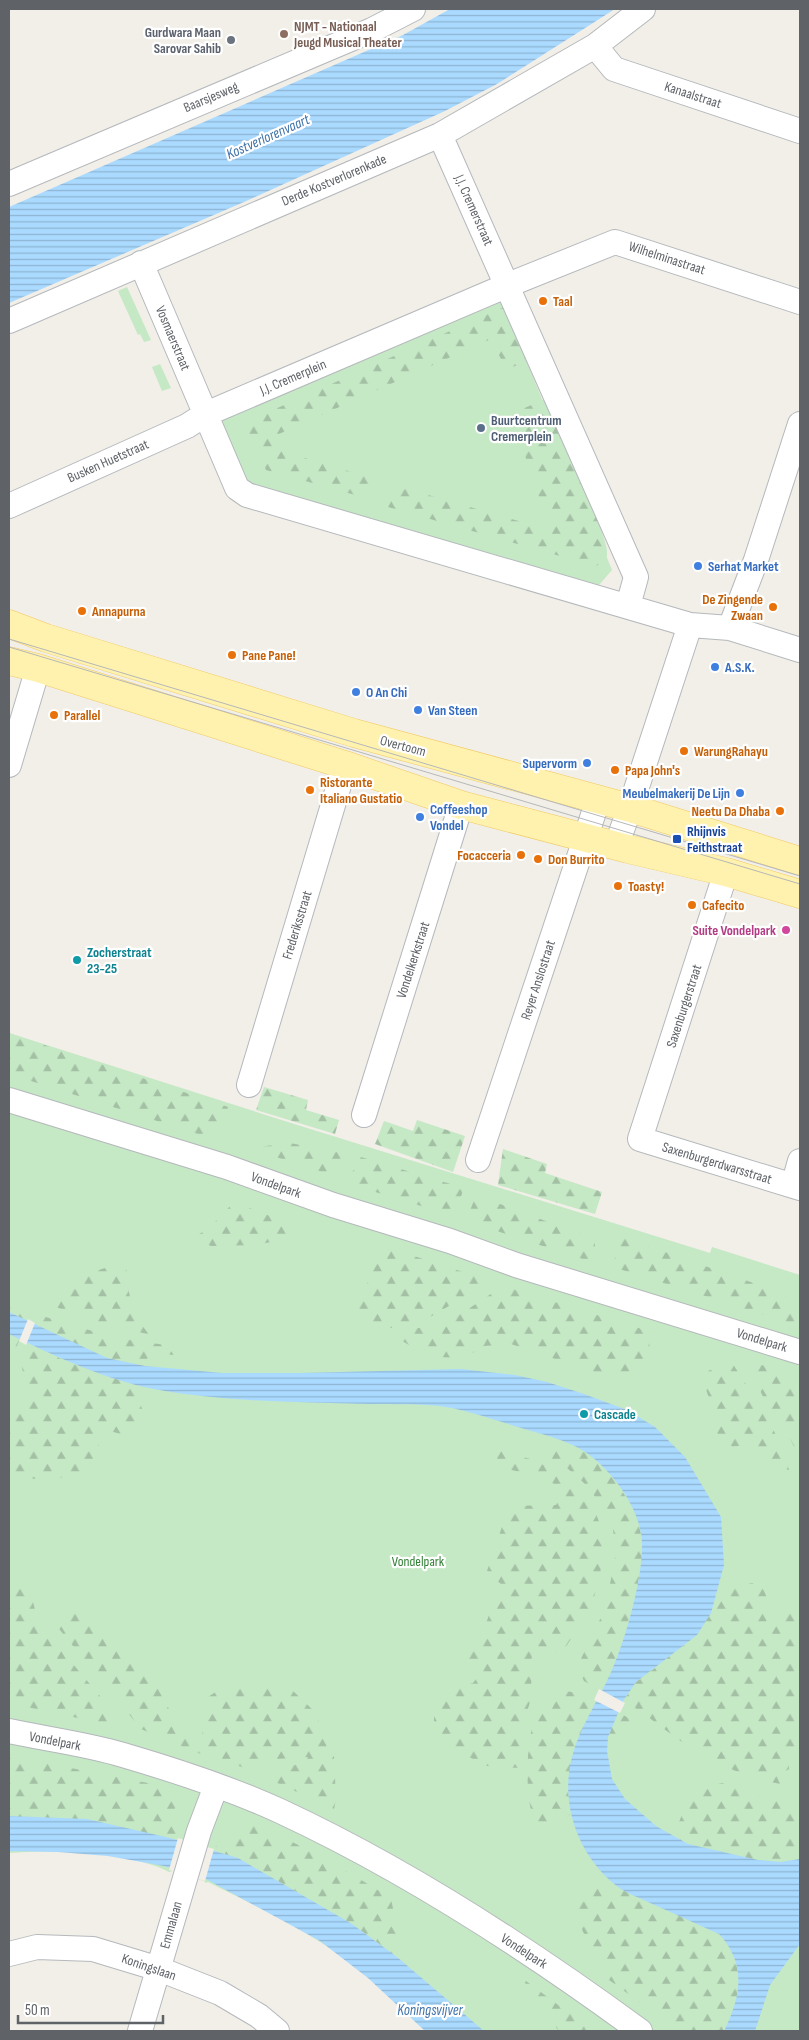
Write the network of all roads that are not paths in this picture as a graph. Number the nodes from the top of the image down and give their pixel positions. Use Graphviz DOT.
graph roads {
  1 [pos="413,9"];
  2 [pos="643,9"];
  3 [pos="595,46"];
  4 [pos="800,131"];
  5 [pos="440,135"];
  6 [pos="9,184"];
  7 [pos="141,263"];
  8 [pos="508,285"];
  9 [pos="800,302"];
  10 [pos="9,321"];
  11 [pos="206,414"];
  12 [pos="800,424"];
  13 [pos="9,506"];
  14 [pos="628,606"];
  15 [pos="9,624"];
  16 [pos="690,626"];
  17 [pos="730,628"];
  18 [pos="800,650"];
  19 [pos="9,661"];
  20 [pos="38,668"];
  21 [pos="345,764"];
  22 [pos="9,765"];
  23 [pos="598,800"];
  24 [pos="461,805"];
  25 [pos="630,808"];
  26 [pos="586,838"];
  27 [pos="616,846"];
  28 [pos="800,861"];
  29 [pos="726,872"];
  30 [pos="800,894"];
  31 [pos="249,1085"];
  32 [pos="9,1100"];
  33 [pos="364,1115"];
  34 [pos="640,1139"];
  35 [pos="478,1160"];
  36 [pos="800,1161"];
  37 [pos="797,1187"];
  38 [pos="800,1352"];
  39 [pos="9,1731"];
  40 [pos="216,1786"];
  41 [pos="9,1954"];
  42 [pos="159,1969"];
  43 [pos="140,2031"];
  44 [pos="277,2031"];
  45 [pos="640,2031"];
  1 -- 6 [label="street, Baarsjesweg"];
  2 -- 3 [label="street, Derde Kostverlorenkade"];
  3 -- 4 [label="street, Kanaalstraat"];
  3 -- 5 [label="street, Derde Kostverlorenkade"];
  5 -- 7 [label="street, Derde Kostverlorenkade"];
  5 -- 8 [label="street, J.J. Cremerstraat"];
  7 -- 10 [label="street, Derde Kostverlorenkade"];
  7 -- 11 [label="street, Vosmaerstraat"];
  8 -- 9 [label="street, Wilhelminastraat"];
  8 -- 11 [label="street, J.J. Cremerplein"];
  8 -- 14 [label="street"];
  11 -- 13 [label="street, Busken Huetstraat"];
  11 -- 14 [label="street"];
  12 -- 17 [label="street"];
  14 -- 16 [label="street"];
  15 -- 23 [label="main road, Overtoom"];
  16 -- 17 [label="street"];
  16 -- 25 [label="street"];
  17 -- 18 [label="street"];
  19 -- 20 [label="main road"];
  20 -- 21 [label="main road"];
  20 -- 22 [label="street"];
  21 -- 24 [label="main road"];
  21 -- 31 [label="street, Frederiksstraat"];
  23 -- 25 [label="main road, Overtoom"];
  23 -- 26 [label="street, Reyer Anslostraat"];
  24 -- 26 [label="main road"];
  24 -- 33 [label="street, Vondelkerkstraat"];
  25 -- 27 [label="street"];
  25 -- 28 [label="main road, Overtoom"];
  26 -- 27 [label="main road"];
  26 -- 35 [label="street, Reyer Anslostraat"];
  27 -- 29 [label="main road"];
  29 -- 30 [label="main road"];
  29 -- 34 [label="street, Saxenburgerstraat"];
  32 -- 38 [label="street, Vondelpark"];
  34 -- 37 [label="street, Saxenburgerdwarsstraat"];
  36 -- 37 [label="street"];
  39 -- 40 [label="street, Vondelpark"];
  40 -- 42 [label="street, Emmalaan"];
  40 -- 45 [label="street, Vondelpark"];
  41 -- 42 [label="street, Koningslaan"];
  42 -- 43 [label="street, Emmalaan"];
  42 -- 44 [label="street, Koningslaan"];
}
